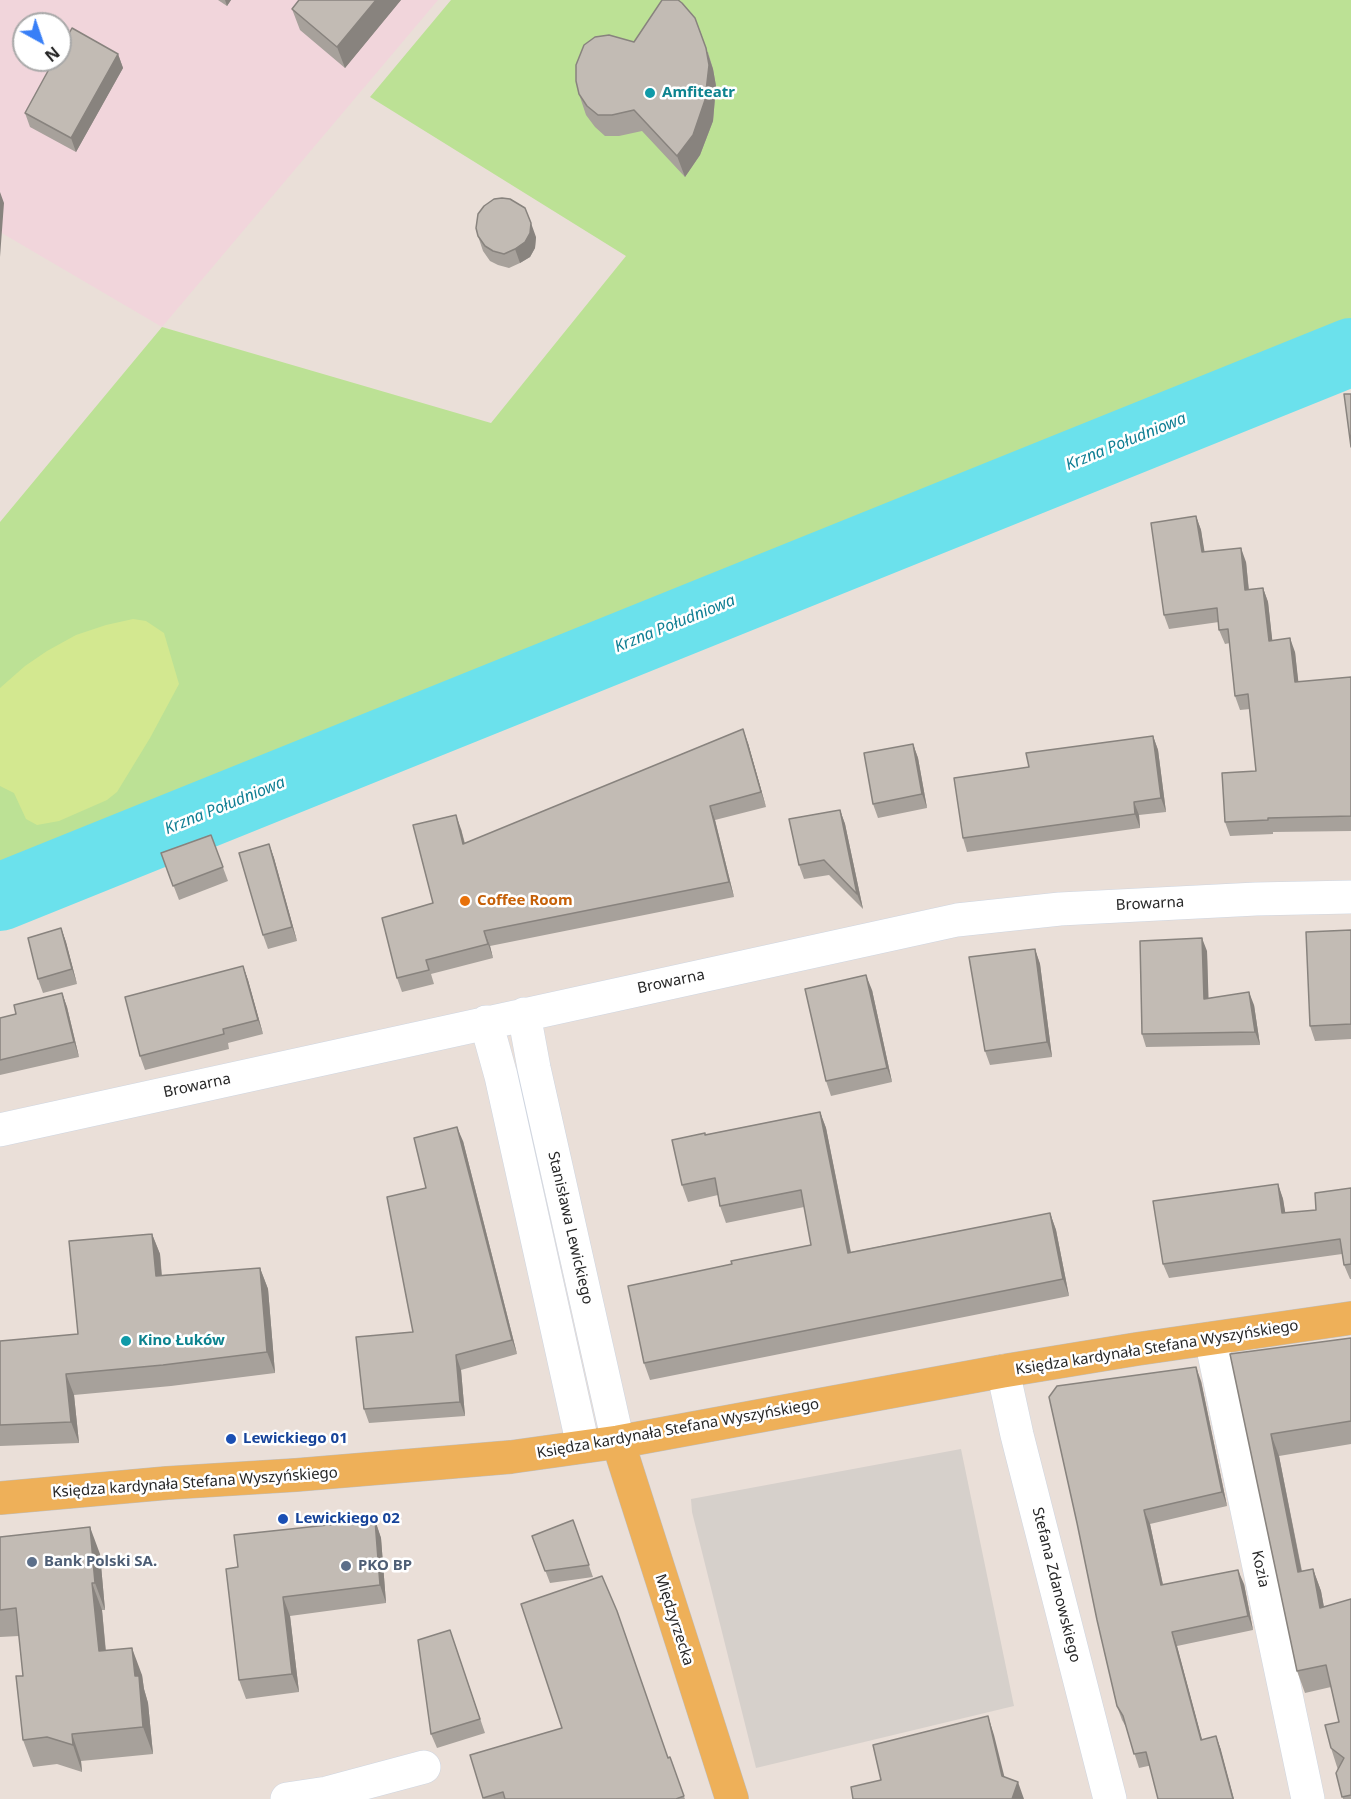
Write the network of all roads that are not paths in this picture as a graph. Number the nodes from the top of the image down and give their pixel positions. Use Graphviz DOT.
graph roads {
  1 [pos="1351,897"];
  2 [pos="524,1014"];
  3 [pos="486,1022"];
  4 [pos="0,1130"];
  5 [pos="1351,1318"];
  6 [pos="1211,1339"];
  7 [pos="1003,1371"];
  8 [pos="618,1442"];
  9 [pos="583,1446"];
  10 [pos="0,1498"];
  11 [pos="424,1767"];
  12 [pos="287,1799"];
  13 [pos="732,1799"];
  14 [pos="1110,1799"];
  15 [pos="1308,1799"];
  1 -- 2 [label="street, Browarna"];
  2 -- 3 [label="street, Browarna"];
  2 -- 8 [label="street, Stanisława Lewickiego"];
  3 -- 4 [label="street, Browarna"];
  3 -- 9 [label="street"];
  5 -- 6 [label="main road, Księdza kardynała Stefana Wyszyńskiego"];
  6 -- 7 [label="main road, Księdza kardynała Stefana Wyszyńskiego"];
  6 -- 15 [label="street, Kozia"];
  7 -- 8 [label="main road, Księdza kardynała Stefana Wyszyńskiego"];
  7 -- 14 [label="street, Stefana Zdanowskiego"];
  8 -- 9 [label="main road, Księdza kardynała Stefana Wyszyńskiego"];
  8 -- 13 [label="main road, Międzyrzecka"];
  9 -- 10 [label="main road, Księdza kardynała Stefana Wyszyńskiego"];
  11 -- 12 [label="street"];
}
